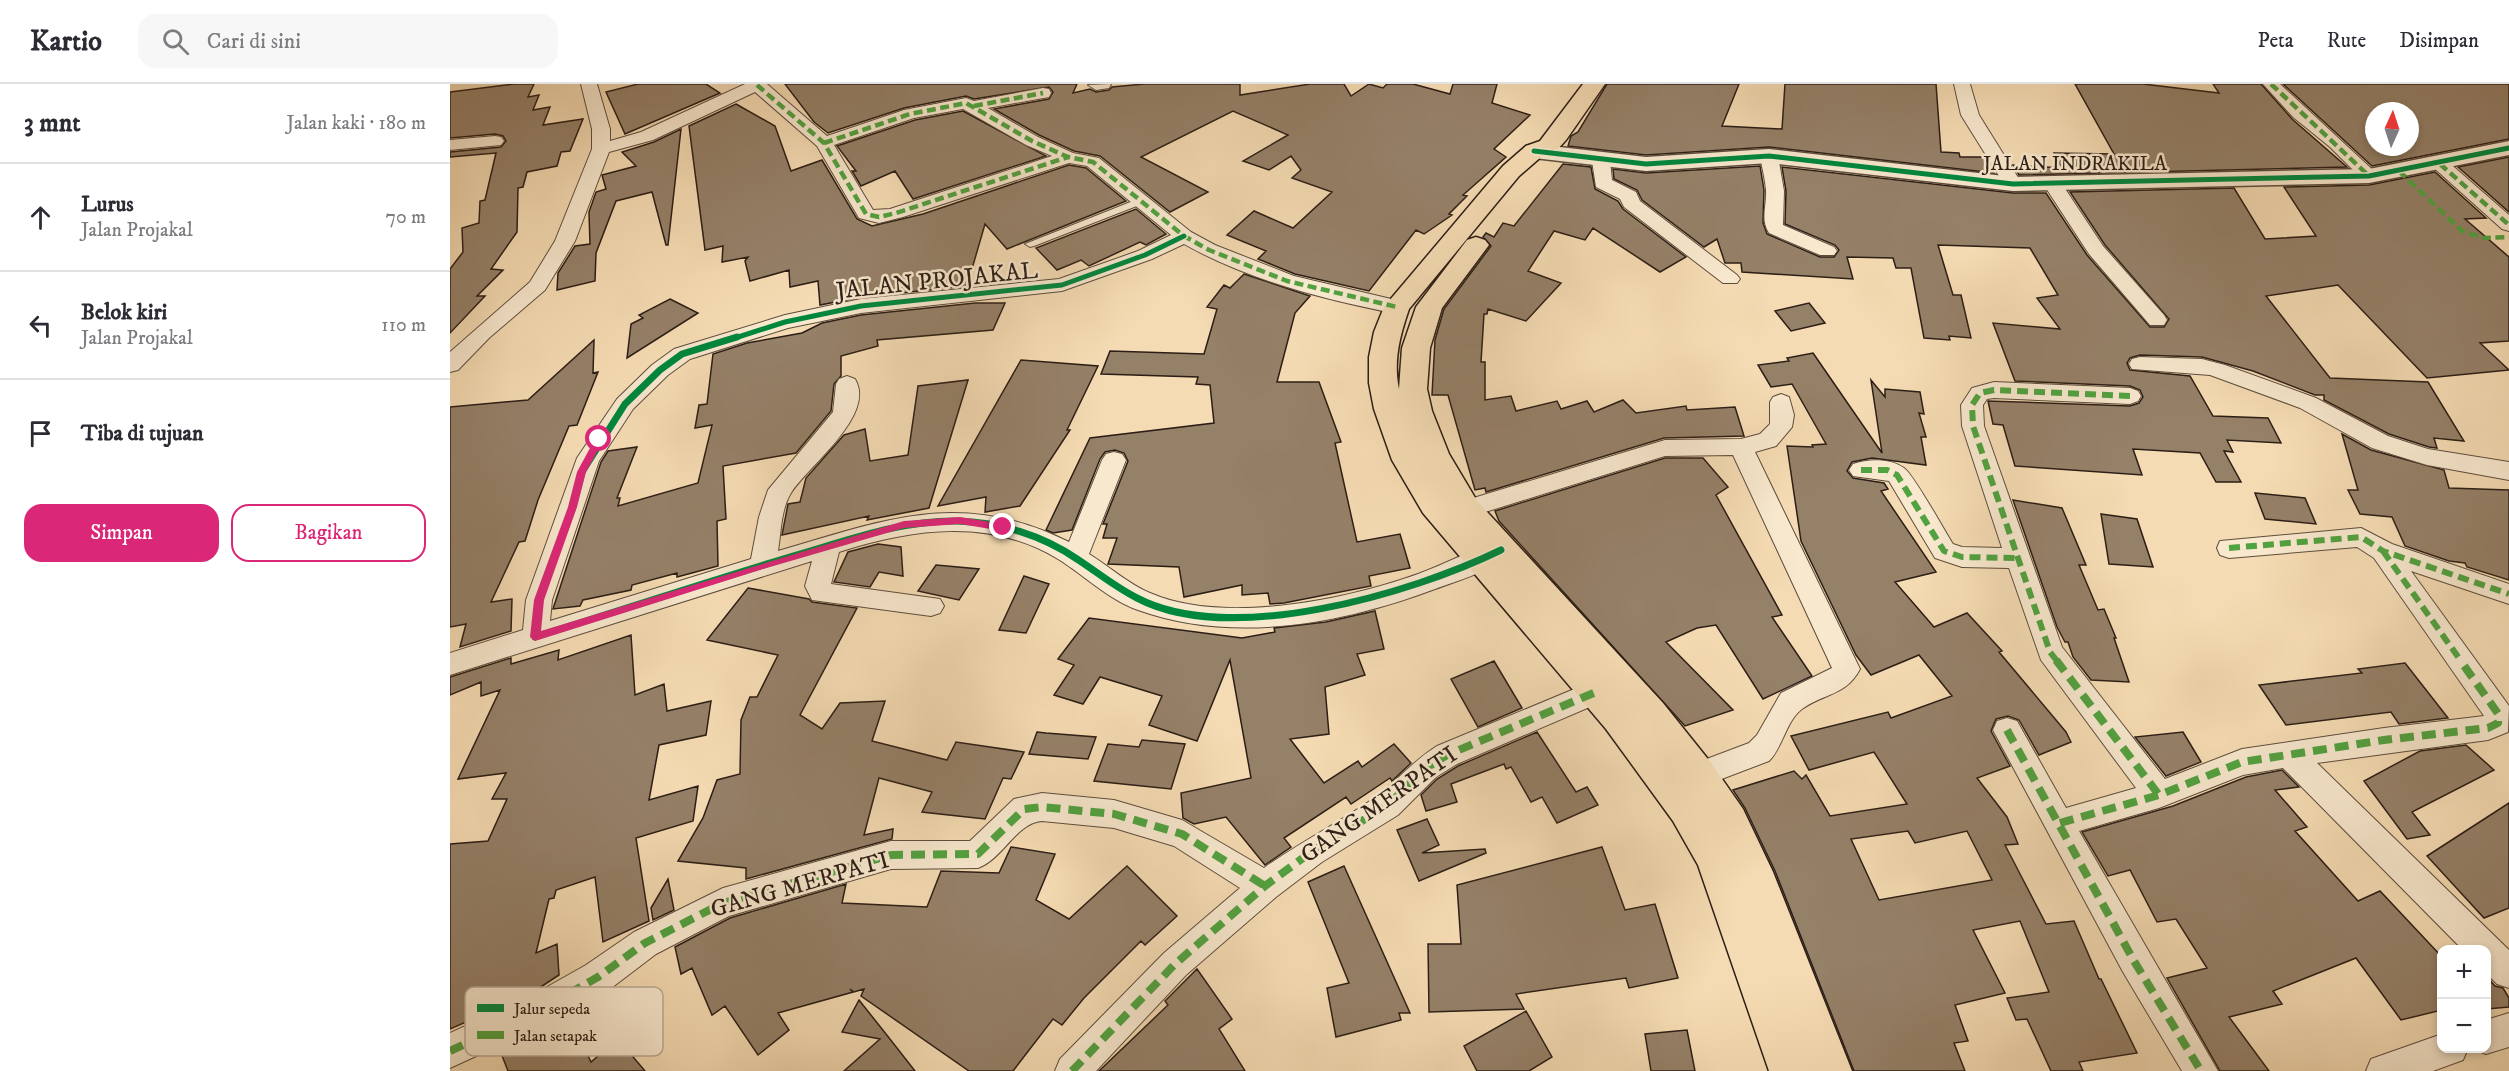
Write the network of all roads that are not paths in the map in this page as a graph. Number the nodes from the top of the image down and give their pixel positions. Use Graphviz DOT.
graph roads {
  1 [pos="589,84"];
  2 [pos="757,84"];
  3 [pos="1102,84"];
  4 [pos="1594,84"];
  5 [pos="1962,84"];
  6 [pos="2271,84"];
  7 [pos="1096,85"];
  8 [pos="1043,93"];
  9 [pos="974,106"];
  10 [pos="495,141"];
  11 [pos="824,143"];
  12 [pos="450,145"];
  13 [pos="2509,148"];
  14 [pos="601,149"];
  15 [pos="1544,151"];
  16 [pos="1769,156"];
  17 [pos="1068,157"];
  18 [pos="1602,161"];
  19 [pos="2440,164"];
  20 [pos="2369,176"];
  21 [pos="2051,182"];
  22 [pos="2013,184"];
  23 [pos="1143,200"];
  24 [pos="2509,225"];
  25 [pos="1184,236"];
  26 [pos="1030,244"];
  27 [pos="1827,251"];
  28 [pos="1730,279"];
  29 [pos="1397,307"];
  30 [pos="2157,320"];
  31 [pos="2140,364"];
  32 [pos="450,365"];
  33 [pos="847,384"];
  34 [pos="2130,396"];
  35 [pos="1781,402"];
  36 [pos="1741,447"];
  37 [pos="1114,460"];
  38 [pos="1861,470"];
  39 [pos="2509,471"];
  40 [pos="1466,508"];
  41 [pos="828,546"];
  42 [pos="2229,548"];
  43 [pos="2383,551"];
  44 [pos="1491,555"];
  45 [pos="1076,557"];
  46 [pos="2017,558"];
  47 [pos="763,565"];
  48 [pos="2509,594"];
  49 [pos="931,606"];
  50 [pos="535,637"];
  51 [pos="450,664"];
  52 [pos="1596,692"];
  53 [pos="1638,721"];
  54 [pos="2007,730"];
  55 [pos="2289,754"];
  56 [pos="1698,775"];
  57 [pos="2159,795"];
  58 [pos="2060,823"];
  59 [pos="1265,886"];
  60 [pos="2481,945"];
  61 [pos="2491,955"];
  62 [pos="2509,972"];
  63 [pos="582,987"];
  64 [pos="2509,1030"];
  65 [pos="2491,1036"];
  66 [pos="465,1044"];
  67 [pos="450,1051"];
  68 [pos="2442,1053"];
  69 [pos="2421,1065"];
  70 [pos="1072,1071"];
  71 [pos="1791,1071"];
  72 [pos="1830,1071"];
  73 [pos="2200,1071"];
  74 [pos="2383,1071"];
  1 -- 14 [label="street"];
  2 -- 11 [label="street"];
  2 -- 14 [label="street"];
  3 -- 7 [label="street"];
  4 -- 15 [label="highway"];
  5 -- 22 [label="street"];
  6 -- 20 [label="street"];
  8 -- 9 [label="street"];
  9 -- 11 [label="street"];
  9 -- 17 [label="street"];
  10 -- 12 [label="street"];
  11 -- 17 [label="street"];
  13 -- 19 [label="street, JALAN INDRAKILA"];
  14 -- 32 [label="street"];
  15 -- 18 [label="street, JALAN INDRAKILA"];
  15 -- 29 [label="highway"];
  15 -- 40 [label="highway"];
  16 -- 18 [label="street, JALAN INDRAKILA"];
  16 -- 22 [label="street, JALAN INDRAKILA"];
  16 -- 27 [label="street"];
  17 -- 23 [label="street"];
  18 -- 28 [label="street"];
  19 -- 20 [label="street, JALAN INDRAKILA"];
  19 -- 24 [label="street"];
  20 -- 21 [label="street, JALAN INDRAKILA"];
  21 -- 22 [label="street, JALAN INDRAKILA"];
  21 -- 30 [label="street"];
  23 -- 25 [label="street"];
  23 -- 26 [label="lane"];
  25 -- 29 [label="street"];
  25 -- 50 [label="street, JALAN PROJAKAL"];
  29 -- 44 [label="highway"];
  31 -- 39 [label="street"];
  33 -- 47 [label="street"];
  34 -- 46 [label="street"];
  35 -- 36 [label="street"];
  36 -- 40 [label="street"];
  36 -- 56 [label="street"];
  37 -- 45 [label="street"];
  38 -- 46 [label="street"];
  40 -- 44 [label="highway"];
  41 -- 45 [label="street"];
  41 -- 47 [label="street"];
  41 -- 49 [label="street"];
  42 -- 43 [label="street"];
  43 -- 48 [label="street"];
  43 -- 55 [label="street"];
  44 -- 45 [label="street"];
  44 -- 52 [label="highway"];
  44 -- 53 [label="highway"];
  46 -- 57 [label="street"];
  47 -- 50 [label="street"];
  50 -- 51 [label="street"];
  52 -- 53 [label="highway"];
  52 -- 59 [label="street, GANG MERPATI"];
  53 -- 56 [label="highway"];
  53 -- 71 [label="highway"];
  54 -- 58 [label="street"];
  55 -- 57 [label="street"];
  55 -- 60 [label="street"];
  56 -- 72 [label="highway"];
  57 -- 58 [label="street"];
  58 -- 73 [label="street"];
  59 -- 63 [label="street, GANG MERPATI"];
  59 -- 70 [label="street"];
  61 -- 62 [label="street"];
  64 -- 65 [label="street"];
  66 -- 67 [label="street, GANG MERPATI"];
  68 -- 69 [label="street"];
  69 -- 74 [label="street"];
}
